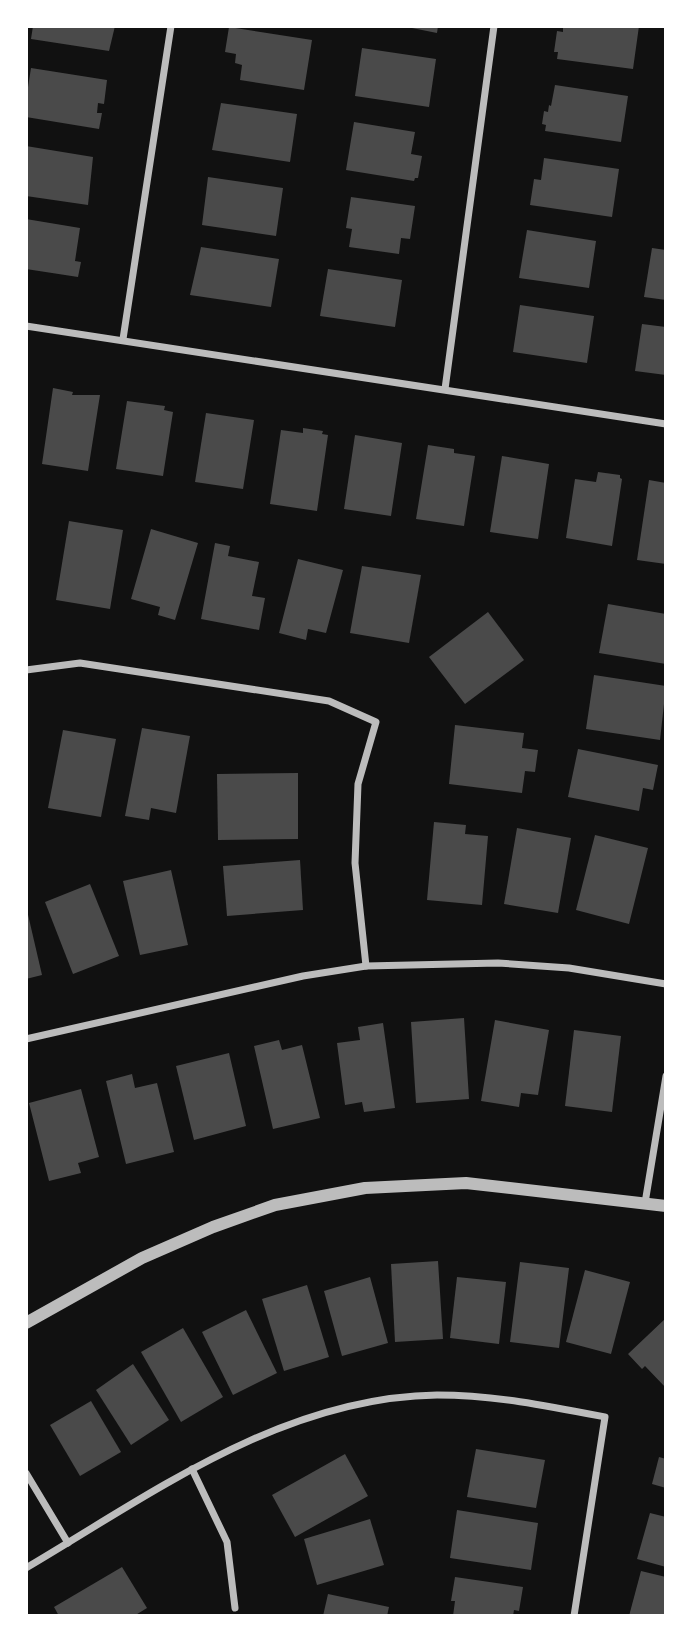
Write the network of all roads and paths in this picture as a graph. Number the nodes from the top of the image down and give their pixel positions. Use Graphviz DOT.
graph roads {
  1 [pos="171,26"];
  2 [pos="494,26"];
  3 [pos="26,326"];
  4 [pos="123,339"];
  5 [pos="445,389"];
  6 [pos="666,424"];
  7 [pos="26,670"];
  8 [pos="366,966"];
  9 [pos="666,984"];
  10 [pos="26,1039"];
  11 [pos="666,1076"];
  12 [pos="645,1203"];
  13 [pos="666,1206"];
  14 [pos="26,1323"];
  15 [pos="192,1469"];
  16 [pos="26,1473"];
  17 [pos="68,1543"];
  18 [pos="26,1568"];
  19 [pos="235,1608"];
  20 [pos="574,1616"];
  1 -- 4 [label="street"];
  2 -- 5 [label="street"];
  3 -- 4 [label="street"];
  4 -- 5 [label="street"];
  5 -- 6 [label="street"];
  7 -- 8 [label="street"];
  8 -- 9 [label="street"];
  8 -- 10 [label="street"];
  11 -- 12 [label="street"];
  12 -- 13 [label="street"];
  12 -- 14 [label="street"];
  15 -- 17 [label="street"];
  15 -- 19 [label="street"];
  15 -- 20 [label="street"];
  16 -- 17 [label="street"];
  17 -- 18 [label="street"];
}
